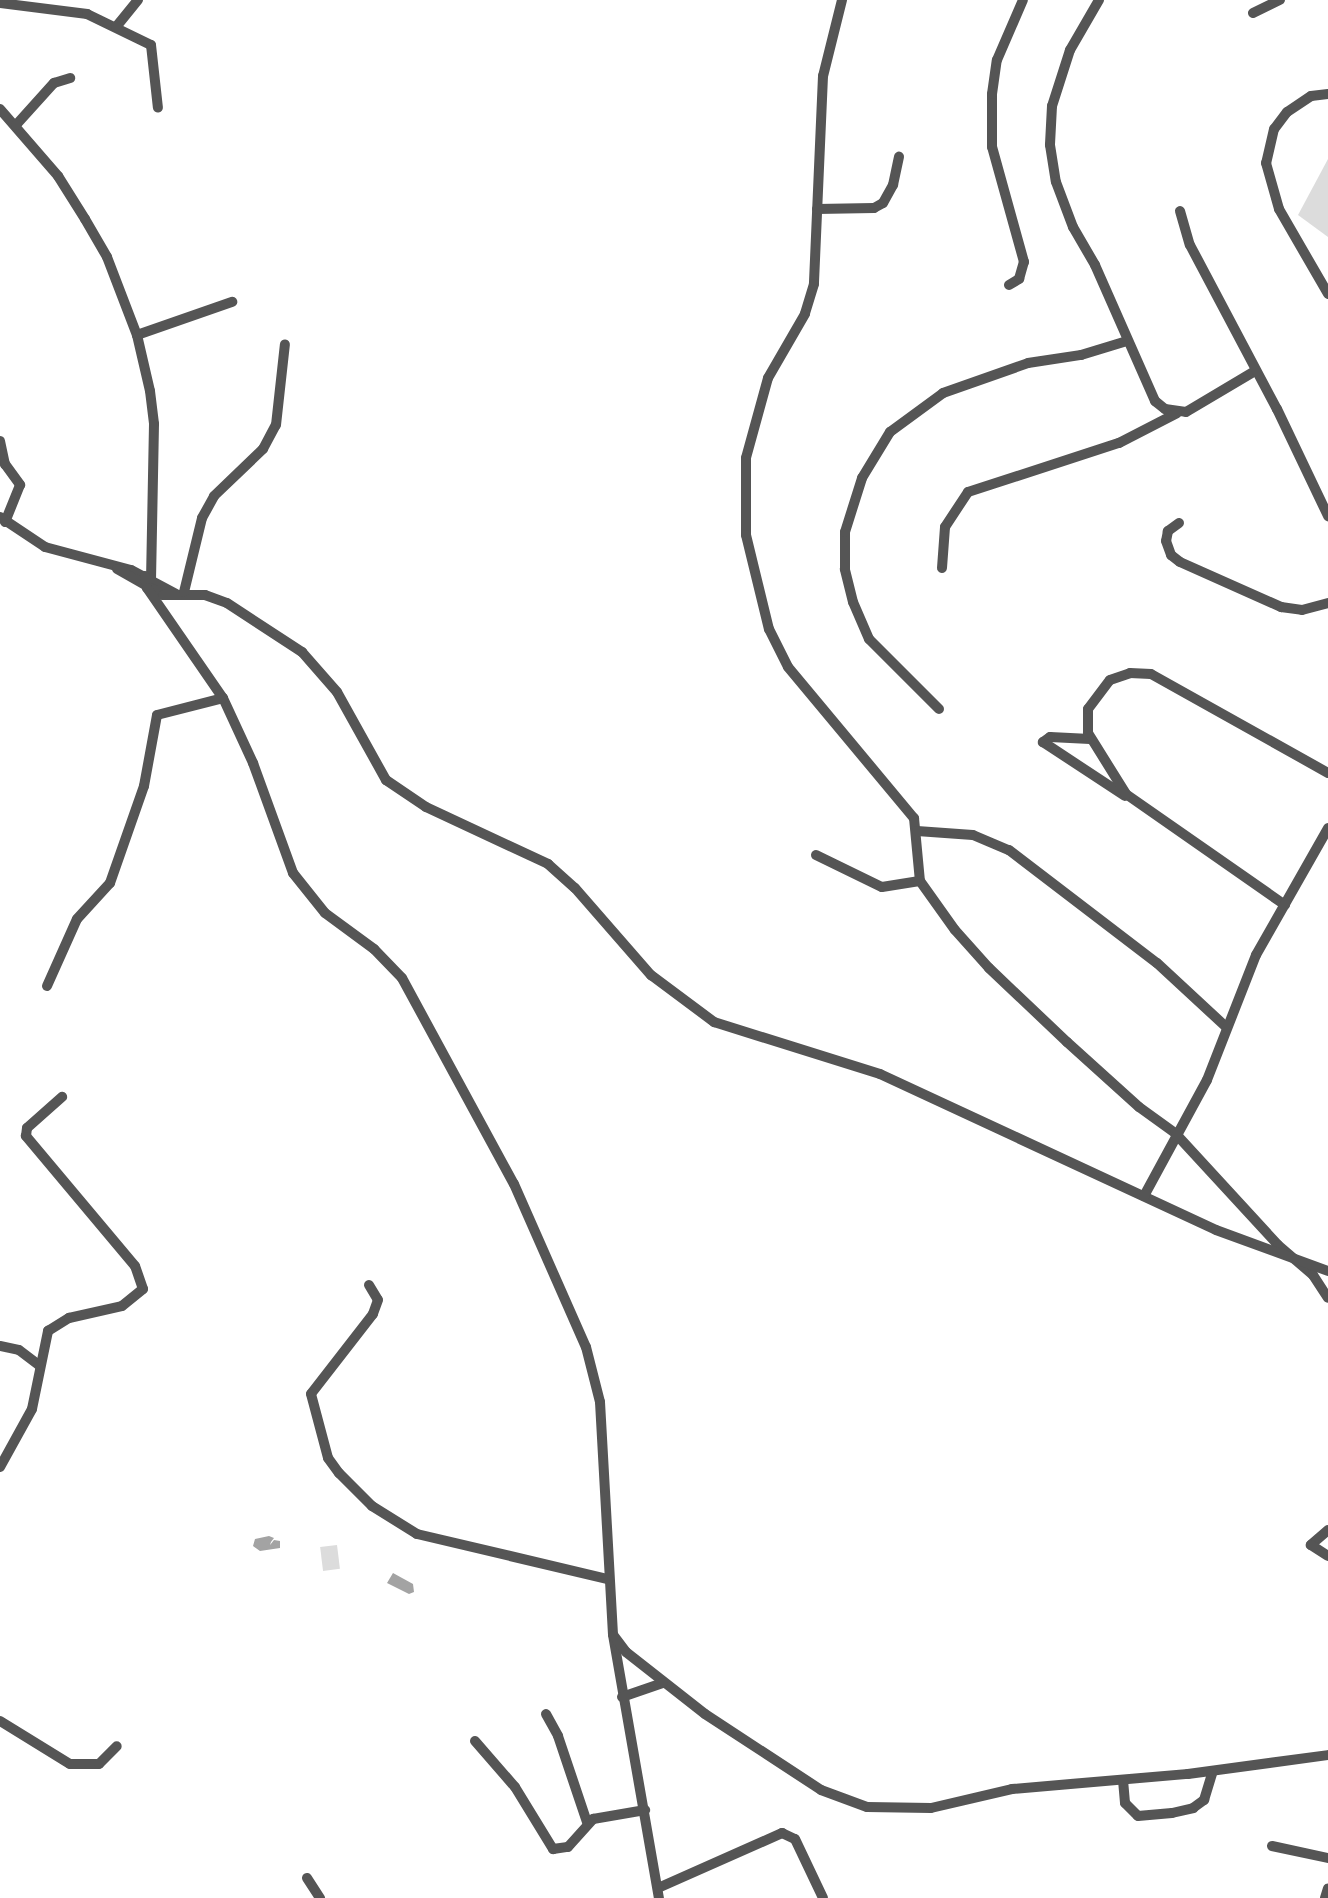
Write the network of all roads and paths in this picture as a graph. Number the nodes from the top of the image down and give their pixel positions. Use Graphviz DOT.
graph roads {
  1 [pos="138,0"];
  2 [pos="842,0"];
  3 [pos="1023,0"];
  4 [pos="1099,0"];
  5 [pos="1280,0"];
  6 [pos="0,3"];
  7 [pos="1253,13"];
  8 [pos="116,27"];
  9 [pos="70,78"];
  10 [pos="1328,94"];
  11 [pos="158,108"];
  12 [pos="0,109"];
  13 [pos="16,125"];
  14 [pos="899,157"];
  15 [pos="817,209"];
  16 [pos="1180,211"];
  17 [pos="1009,285"];
  18 [pos="1328,294"];
  19 [pos="232,302"];
  20 [pos="137,335"];
  21 [pos="1127,341"];
  22 [pos="285,344"];
  23 [pos="1255,371"];
  24 [pos="1177,413"];
  25 [pos="0,441"];
  26 [pos="1328,516"];
  27 [pos="3,519"];
  28 [pos="1179,522"];
  29 [pos="942,568"];
  30 [pos="154,584"];
  31 [pos="180,593"];
  32 [pos="1328,603"];
  33 [pos="171,618"];
  34 [pos="223,698"];
  35 [pos="939,709"];
  36 [pos="1090,738"];
  37 [pos="1328,773"];
  38 [pos="1142,807"];
  39 [pos="1328,828"];
  40 [pos="917,831"];
  41 [pos="816,855"];
  42 [pos="920,880"];
  43 [pos="1285,905"];
  44 [pos="47,986"];
  45 [pos="1226,1027"];
  46 [pos="62,1097"];
  47 [pos="1175,1133"];
  48 [pos="1144,1196"];
  49 [pos="1299,1262"];
  50 [pos="1328,1271"];
  51 [pos="369,1285"];
  52 [pos="1328,1298"];
  53 [pos="0,1346"];
  54 [pos="40,1366"];
  55 [pos="0,1467"];
  56 [pos="1328,1530"];
  57 [pos="1328,1556"];
  58 [pos="608,1579"];
  59 [pos="613,1635"];
  60 [pos="663,1683"];
  61 [pos="622,1697"];
  62 [pos="546,1714"];
  63 [pos="0,1720"];
  64 [pos="476,1741"];
  65 [pos="117,1746"];
  66 [pos="1328,1755"];
  67 [pos="1213,1771"];
  68 [pos="1123,1780"];
  69 [pos="645,1810"];
  70 [pos="586,1822"];
  71 [pos="1272,1846"];
  72 [pos="1328,1858"];
  73 [pos="307,1878"];
  74 [pos="1328,1888"];
  75 [pos="658,1893"];
  76 [pos="320,1898"];
  77 [pos="823,1898"];
  78 [pos="1325,1898"];
  1 -- 8 [label="street"];
  2 -- 15 [label="street"];
  3 -- 17 [label="street"];
  4 -- 21 [label="street"];
  5 -- 7 [label="street"];
  6 -- 8 [label="street"];
  8 -- 11 [label="street"];
  9 -- 13 [label="street"];
  10 -- 18 [label="street"];
  12 -- 13 [label="street"];
  13 -- 20 [label="street"];
  14 -- 15 [label="street"];
  15 -- 40 [label="street"];
  16 -- 23 [label="street"];
  19 -- 20 [label="street"];
  20 -- 30 [label="street"];
  21 -- 24 [label="street"];
  21 -- 35 [label="street"];
  22 -- 31 [label="street"];
  23 -- 24 [label="street"];
  23 -- 26 [label="street"];
  24 -- 29 [label="street"];
  25 -- 27 [label="street"];
  27 -- 30 [label="street"];
  28 -- 32 [label="street"];
  30 -- 31 [label="street"];
  30 -- 33 [label="street"];
  30 -- 33 [label="street"];
  31 -- 48 [label="street"];
  33 -- 34 [label="street"];
  34 -- 44 [label="street"];
  34 -- 58 [label="street"];
  36 -- 37 [label="street"];
  36 -- 38 [label="street"];
  36 -- 38 [label="street"];
  38 -- 43 [label="street"];
  39 -- 43 [label="street"];
  40 -- 42 [label="street"];
  40 -- 45 [label="street"];
  41 -- 42 [label="street"];
  42 -- 47 [label="street"];
  43 -- 45 [label="street"];
  45 -- 47 [label="street"];
  46 -- 54 [label="street"];
  47 -- 48 [label="street"];
  47 -- 49 [label="street"];
  48 -- 49 [label="street"];
  49 -- 50 [label="street"];
  49 -- 52 [label="street"];
  51 -- 58 [label="street"];
  53 -- 54 [label="street"];
  54 -- 55 [label="street"];
  56 -- 57 [label="street"];
  58 -- 59 [label="street"];
  59 -- 60 [label="street"];
  59 -- 61 [label="street"];
  60 -- 61 [label="street"];
  60 -- 68 [label="street"];
  61 -- 69 [label="street"];
  62 -- 70 [label="street"];
  63 -- 65 [label="street"];
  64 -- 70 [label="street"];
  66 -- 67 [label="street"];
  67 -- 68 [label="street"];
  67 -- 68 [label="street"];
  69 -- 70 [label="street"];
  69 -- 75 [label="street"];
  71 -- 72 [label="street"];
  73 -- 76 [label="street"];
  74 -- 78 [label="street"];
  75 -- 77 [label="street"];
}
